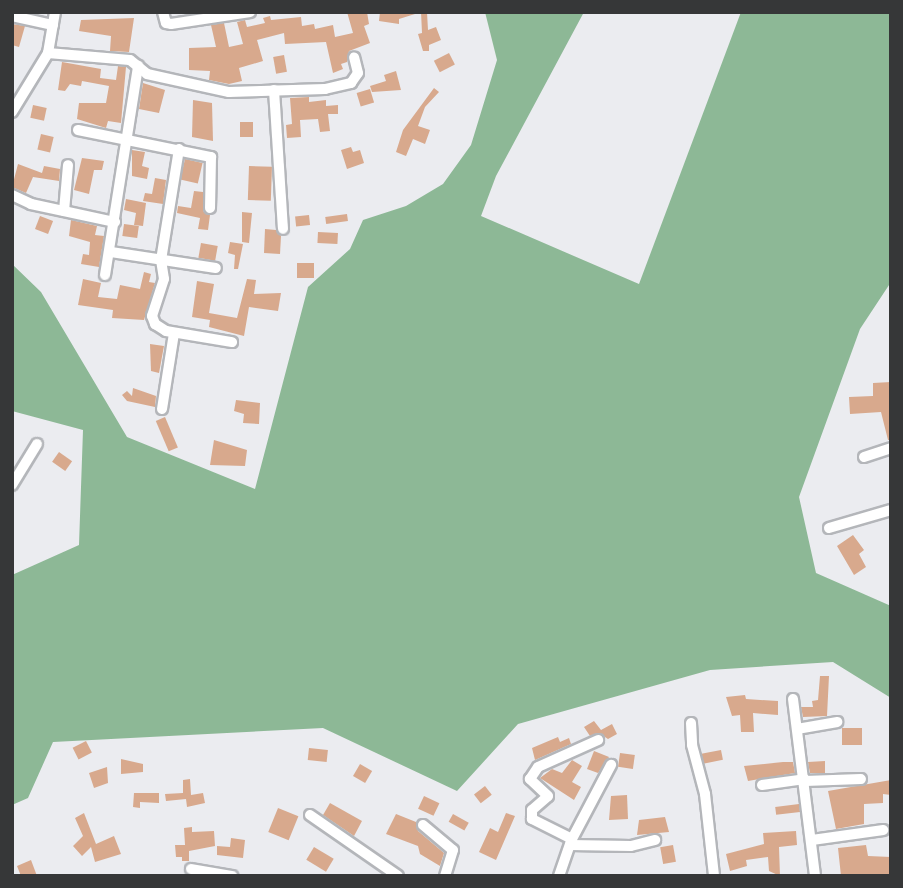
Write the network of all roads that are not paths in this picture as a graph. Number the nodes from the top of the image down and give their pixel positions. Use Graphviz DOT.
graph roads {
  1 [pos="55,12"];
  2 [pos="163,12"];
  3 [pos="250,12"];
  4 [pos="209,15"];
  5 [pos="12,16"];
  6 [pos="53,25"];
  7 [pos="48,53"];
  8 [pos="354,57"];
  9 [pos="138,66"];
  10 [pos="274,90"];
  11 [pos="12,112"];
  12 [pos="78,130"];
  13 [pos="129,139"];
  14 [pos="179,149"];
  15 [pos="68,165"];
  16 [pos="12,195"];
  17 [pos="210,208"];
  18 [pos="64,211"];
  19 [pos="115,222"];
  20 [pos="283,229"];
  21 [pos="111,252"];
  22 [pos="161,260"];
  23 [pos="216,268"];
  24 [pos="105,275"];
  25 [pos="174,333"];
  26 [pos="232,342"];
  27 [pos="162,409"];
  28 [pos="37,444"];
  29 [pos="891,448"];
  30 [pos="864,457"];
  31 [pos="12,485"];
  32 [pos="891,510"];
  33 [pos="829,528"];
  34 [pos="793,699"];
  35 [pos="837,722"];
  36 [pos="691,723"];
  37 [pos="797,729"];
  38 [pos="598,740"];
  39 [pos="611,765"];
  40 [pos="861,779"];
  41 [pos="805,780"];
  42 [pos="762,785"];
  43 [pos="310,815"];
  44 [pos="423,825"];
  45 [pos="883,830"];
  46 [pos="655,840"];
  47 [pos="812,841"];
  48 [pos="571,842"];
  49 [pos="191,869"];
  50 [pos="232,876"];
  51 [pos="398,876"];
  52 [pos="445,876"];
  53 [pos="559,876"];
  54 [pos="714,876"];
  55 [pos="815,876"];
  1 -- 6 [label="street"];
  2 -- 4 [label="street"];
  3 -- 4 [label="street"];
  5 -- 6 [label="street"];
  6 -- 7 [label="street"];
  7 -- 9 [label="street"];
  7 -- 11 [label="street"];
  8 -- 10 [label="street"];
  9 -- 10 [label="street"];
  9 -- 13 [label="street"];
  10 -- 20 [label="street"];
  12 -- 13 [label="street"];
  13 -- 14 [label="street"];
  13 -- 19 [label="street"];
  14 -- 17 [label="street"];
  14 -- 22 [label="street"];
  15 -- 18 [label="street"];
  16 -- 18 [label="street"];
  18 -- 19 [label="street"];
  19 -- 21 [label="street"];
  21 -- 22 [label="street"];
  21 -- 24 [label="street"];
  22 -- 23 [label="street"];
  22 -- 25 [label="street"];
  25 -- 26 [label="street"];
  25 -- 27 [label="street"];
  28 -- 31 [label="street"];
  29 -- 30 [label="street"];
  32 -- 33 [label="street"];
  34 -- 37 [label="street"];
  35 -- 37 [label="street"];
  36 -- 54 [label="street"];
  37 -- 41 [label="street"];
  38 -- 48 [label="street"];
  39 -- 48 [label="street"];
  40 -- 41 [label="street"];
  41 -- 42 [label="street"];
  41 -- 47 [label="street"];
  43 -- 51 [label="street"];
  44 -- 52 [label="street"];
  45 -- 47 [label="street"];
  46 -- 48 [label="street"];
  47 -- 55 [label="street"];
  48 -- 53 [label="street"];
  49 -- 50 [label="street"];
}
